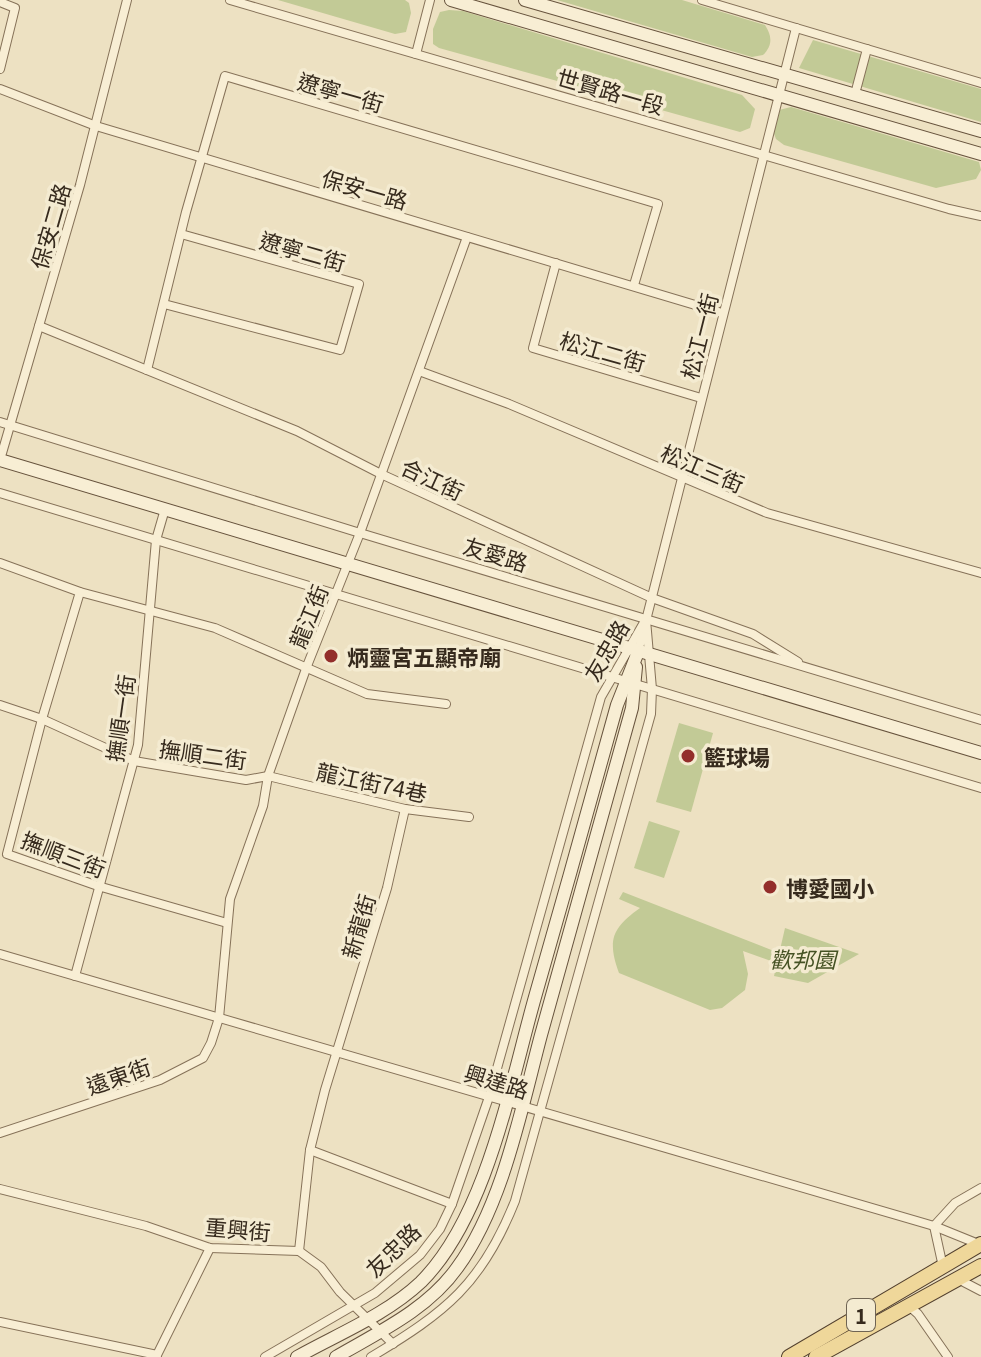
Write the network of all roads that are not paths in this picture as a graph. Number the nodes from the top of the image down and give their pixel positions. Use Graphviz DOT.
graph roads {
  1 [pos="127,0"];
  2 [pos="230,0"];
  3 [pos="430,0"];
  4 [pos="451,0"];
  5 [pos="525,0"];
  6 [pos="702,0"];
  7 [pos="0,2"];
  8 [pos="796,28"];
  9 [pos="867,49"];
  10 [pos="416,54"];
  11 [pos="0,69"];
  12 [pos="784,74"];
  13 [pos="981,83"];
  14 [pos="0,89"];
  15 [pos="855,94"];
  16 [pos="778,95"];
  17 [pos="96,126"];
  18 [pos="981,131"];
  19 [pos="762,154"];
  20 [pos="981,154"];
  21 [pos="201,159"];
  22 [pos="981,216"];
  23 [pos="181,234"];
  24 [pos="467,237"];
  25 [pos="556,263"];
  26 [pos="634,285"];
  27 [pos="164,304"];
  28 [pos="722,313"];
  29 [pos="39,326"];
  30 [pos="147,370"];
  31 [pos="419,371"];
  32 [pos="701,398"];
  33 [pos="4,423"];
  34 [pos="0,460"];
  35 [pos="381,474"];
  36 [pos="681,477"];
  37 [pos="0,493"];
  38 [pos="165,509"];
  39 [pos="360,533"];
  40 [pos="156,540"];
  41 [pos="0,563"];
  42 [pos="347,564"];
  43 [pos="981,573"];
  44 [pos="80,592"];
  45 [pos="336,594"];
  46 [pos="652,598"];
  47 [pos="149,612"];
  48 [pos="646,619"];
  49 [pos="638,652"];
  50 [pos="307,666"];
  51 [pos="808,668"];
  52 [pos="611,676"];
  53 [pos="630,682"];
  54 [pos="652,689"];
  55 [pos="446,704"];
  56 [pos="0,705"];
  57 [pos="42,719"];
  58 [pos="981,720"];
  59 [pos="981,753"];
  60 [pos="134,761"];
  61 [pos="268,776"];
  62 [pos="981,788"];
  63 [pos="405,809"];
  64 [pos="469,817"];
  65 [pos="98,886"];
  66 [pos="227,923"];
  67 [pos="0,954"];
  68 [pos="75,976"];
  69 [pos="219,1018"];
  70 [pos="336,1051"];
  71 [pos="489,1097"];
  72 [pos="506,1102"];
  73 [pos="522,1106"];
  74 [pos="539,1111"];
  75 [pos="0,1133"];
  76 [pos="310,1150"];
  77 [pos="981,1188"];
  78 [pos="0,1189"];
  79 [pos="452,1204"];
  80 [pos="934,1226"];
  81 [pos="981,1245"];
  82 [pos="210,1248"];
  83 [pos="299,1251"];
  84 [pos="981,1266"];
  85 [pos="943,1267"];
  86 [pos="958,1279"];
  87 [pos="981,1291"];
  88 [pos="907,1304"];
  89 [pos="355,1306"];
  90 [pos="368,1320"];
  91 [pos="0,1322"];
  92 [pos="381,1332"];
  93 [pos="393,1344"];
  94 [pos="156,1356"];
  95 [pos="265,1357"];
  96 [pos="297,1357"];
  97 [pos="336,1357"];
  98 [pos="371,1357"];
  99 [pos="789,1357"];
  100 [pos="816,1357"];
  101 [pos="948,1357"];
  1 -- 17 [label="street, 保安二路"];
  2 -- 10 [label="street, 世賢路一段"];
  3 -- 10 [label="street"];
  4 -- 16 [label="street, 世賢路一段"];
  5 -- 12 [label="street"];
  6 -- 8 [label="street"];
  7 -- 11 [label="street"];
  8 -- 9 [label="street"];
  8 -- 12 [label="street, 松江一街"];
  9 -- 13 [label="street"];
  9 -- 15 [label="street"];
  10 -- 19 [label="street, 世賢路一段"];
  12 -- 15 [label="street"];
  12 -- 16 [label="street, 松江一街"];
  14 -- 17 [label="street, 保安一路"];
  15 -- 18 [label="street"];
  16 -- 19 [label="street, 松江一街"];
  16 -- 20 [label="street, 世賢路一段"];
  17 -- 21 [label="street, 保安一路"];
  17 -- 29 [label="street, 保安二路"];
  19 -- 22 [label="street, 世賢路一段"];
  19 -- 28 [label="street, 松江一街"];
  21 -- 23 [label="street, 遼寧一街"];
  21 -- 24 [label="street, 保安一路"];
  21 -- 26 [label="street, 遼寧一街"];
  23 -- 27 [label="street, 遼寧一街"];
  23 -- 27 [label="street, 遼寧二街"];
  24 -- 25 [label="street, 保安一路"];
  24 -- 31 [label="street, 龍江街"];
  25 -- 26 [label="street, 保安一路"];
  25 -- 32 [label="street, 松江二街"];
  26 -- 28 [label="street, 保安一路"];
  27 -- 30 [label="street, 遼寧一街"];
  28 -- 32 [label="street, 松江一街"];
  29 -- 30 [label="street, 合江街"];
  29 -- 33 [label="street, 保安二路"];
  30 -- 35 [label="street, 合江街"];
  31 -- 35 [label="street, 龍江街"];
  31 -- 36 [label="street, 松江三街"];
  32 -- 36 [label="street, 松江一街"];
  33 -- 34 [label="street, 保安二路"];
  33 -- 39 [label="street, 友愛路"];
  34 -- 38 [label="street"];
  35 -- 39 [label="street, 龍江街"];
  35 -- 46 [label="street, 合江街"];
  36 -- 43 [label="street, 松江三街"];
  36 -- 46 [label="street, 松江一街"];
  37 -- 40 [label="street"];
  38 -- 40 [label="street, 撫順一街"];
  38 -- 42 [label="street"];
  39 -- 42 [label="street, 龍江街"];
  39 -- 48 [label="street, 友愛路"];
  40 -- 45 [label="street"];
  40 -- 47 [label="street, 撫順一街"];
  41 -- 44 [label="street"];
  42 -- 45 [label="street, 龍江街"];
  42 -- 49 [label="street"];
  44 -- 47 [label="street"];
  44 -- 57 [label="street, 撫順三街"];
  45 -- 50 [label="street, 龍江街"];
  45 -- 52 [label="street"];
  46 -- 48 [label="street, 松江一街"];
  46 -- 51 [label="street, 合江街"];
  47 -- 50 [label="street"];
  47 -- 60 [label="street, 撫順一街"];
  48 -- 49 [label="street, 松江一街"];
  48 -- 51 [label="street, 友愛路"];
  49 -- 52 [label="street, 友忠路"];
  49 -- 53 [label="street, 友忠路"];
  49 -- 54 [label="street, 友忠路"];
  49 -- 59 [label="street"];
  50 -- 55 [label="street"];
  50 -- 61 [label="street, 龍江街"];
  51 -- 58 [label="street, 友愛路"];
  52 -- 53 [label="street"];
  52 -- 71 [label="street, 友忠路"];
  53 -- 54 [label="street"];
  53 -- 72 [label="street, 友忠路"];
  53 -- 73 [label="street, 友忠路"];
  54 -- 62 [label="street"];
  54 -- 74 [label="street, 友忠路"];
  56 -- 57 [label="street, 撫順二街"];
  57 -- 60 [label="street, 撫順二街"];
  57 -- 65 [label="street, 撫順三街"];
  60 -- 61 [label="street, 撫順二街"];
  60 -- 65 [label="street, 撫順一街"];
  61 -- 63 [label="street, 龍江街74巷"];
  61 -- 66 [label="street, 龍江街"];
  63 -- 64 [label="street, 龍江街74巷"];
  63 -- 70 [label="street, 新龍街"];
  65 -- 66 [label="street, 撫順三街"];
  65 -- 68 [label="street, 撫順一街"];
  66 -- 69 [label="street, 龍江街"];
  67 -- 68 [label="street, 興達路"];
  68 -- 69 [label="street, 興達路"];
  69 -- 70 [label="street, 興達路"];
  69 -- 75 [label="street, 遠東街"];
  70 -- 71 [label="street, 興達路"];
  70 -- 76 [label="street, 新龍街"];
  71 -- 72 [label="street, 興達路"];
  71 -- 79 [label="street, 友忠路"];
  72 -- 73 [label="street, 興達路"];
  72 -- 90 [label="street, 友忠路"];
  73 -- 74 [label="street, 興達路"];
  73 -- 92 [label="street, 友忠路"];
  74 -- 80 [label="street, 興達路"];
  74 -- 93 [label="street, 友忠路"];
  76 -- 79 [label="street"];
  76 -- 83 [label="street, 新龍街"];
  77 -- 80 [label="street"];
  78 -- 82 [label="street, 重興街"];
  79 -- 89 [label="street, 友忠路"];
  80 -- 81 [label="street, 興達路"];
  80 -- 85 [label="street"];
  81 -- 85 [label="main road, 1"];
  82 -- 83 [label="street, 重興街"];
  82 -- 94 [label="street"];
  83 -- 89 [label="street, 重興街"];
  84 -- 86 [label="main road, 1"];
  85 -- 99 [label="main road, 1"];
  86 -- 87 [label="street"];
  86 -- 88 [label="main road, 1"];
  88 -- 100 [label="main road, 1"];
  88 -- 101 [label="street"];
  89 -- 90 [label="street, 重興街"];
  89 -- 95 [label="street, 友忠路"];
  90 -- 92 [label="street, 重興街"];
  90 -- 96 [label="street, 友忠路"];
  91 -- 94 [label="street"];
  92 -- 93 [label="street, 重興街"];
  92 -- 97 [label="street, 友忠路"];
  93 -- 98 [label="street, 友忠路"];
}
